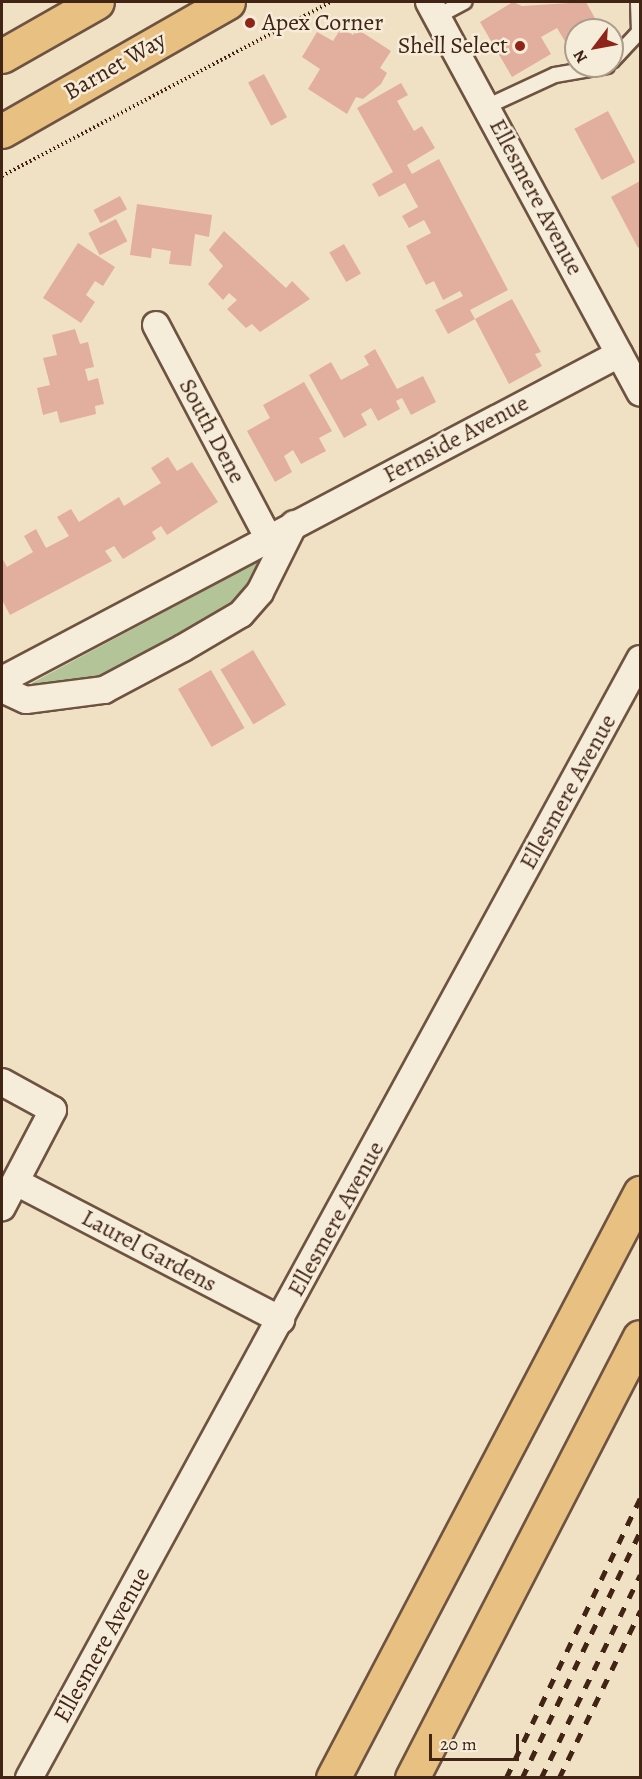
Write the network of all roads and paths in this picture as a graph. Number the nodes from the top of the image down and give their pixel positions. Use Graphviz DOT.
graph roads {
  1 [pos="97,2"];
  2 [pos="228,2"];
  3 [pos="330,2"];
  4 [pos="464,2"];
  5 [pos="638,2"];
  6 [pos="434,9"];
  7 [pos="624,48"];
  8 [pos="2,56"];
  9 [pos="564,73"];
  10 [pos="488,106"];
  11 [pos="2,131"];
  12 [pos="2,176"];
  13 [pos="156,326"];
  14 [pos="619,354"];
  15 [pos="640,393"];
  16 [pos="294,524"];
  17 [pos="268,537"];
  18 [pos="640,659"];
  19 [pos="2,680"];
  20 [pos="2,689"];
  21 [pos="2,1082"];
  22 [pos="16,1182"];
  23 [pos="640,1193"];
  24 [pos="2,1207"];
  25 [pos="281,1320"];
  26 [pos="640,1337"];
  27 [pos="29,1778"];
  28 [pos="333,1778"];
  29 [pos="412,1778"];
  1 -- 8 [label="highway"];
  2 -- 11 [label="highway, Barnet Way"];
  3 -- 12 [label="path"];
  4 -- 6 [label="lane"];
  5 -- 7 [label="lane"];
  6 -- 10 [label="street, Ellesmere Avenue"];
  9 -- 10 [label="lane"];
  10 -- 14 [label="street, Ellesmere Avenue"];
  13 -- 17 [label="street, South Dene"];
  14 -- 15 [label="street, Ellesmere Avenue"];
  14 -- 16 [label="street, Fernside Avenue"];
  16 -- 17 [label="street, Fernside Avenue"];
  16 -- 20 [label="street"];
  17 -- 19 [label="street, Fernside Avenue"];
  18 -- 25 [label="street, Ellesmere Avenue"];
  21 -- 22 [label="street"];
  22 -- 24 [label="street"];
  22 -- 25 [label="street, Laurel Gardens"];
  23 -- 28 [label="highway"];
  25 -- 27 [label="street, Ellesmere Avenue"];
  26 -- 29 [label="highway"];
}
